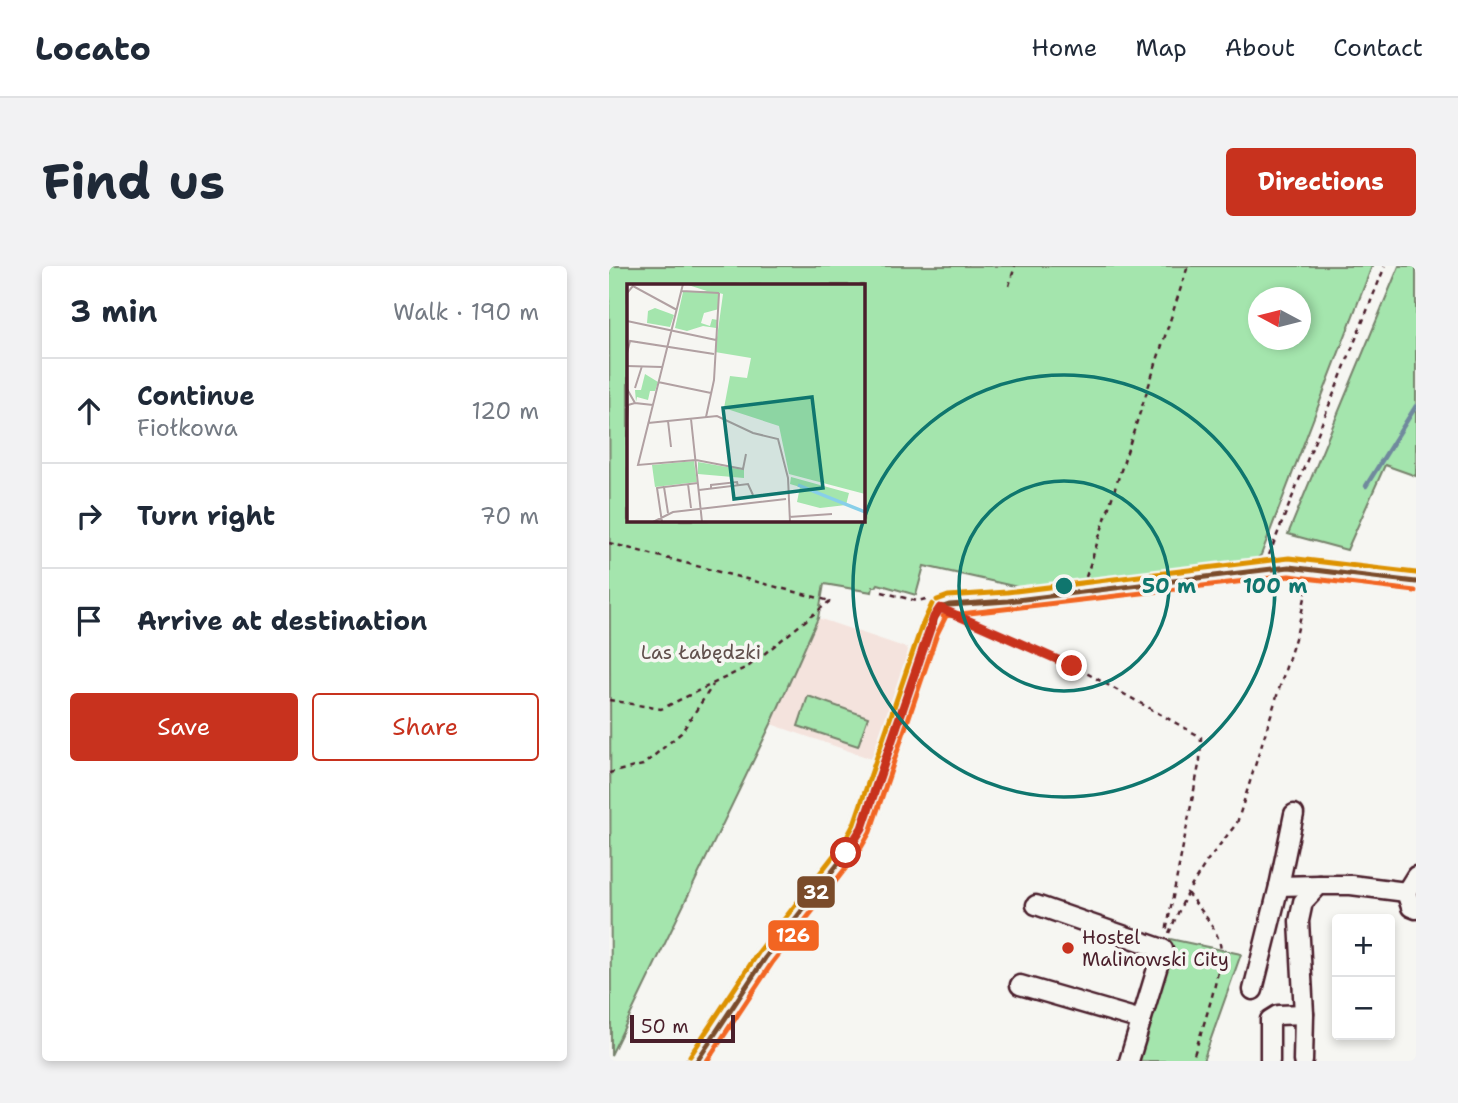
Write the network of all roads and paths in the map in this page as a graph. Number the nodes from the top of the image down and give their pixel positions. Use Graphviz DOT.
graph roads {
  1 [pos="1014,266"];
  2 [pos="1188,266"];
  3 [pos="1385,266"];
  4 [pos="1009,286"];
  5 [pos="609,543"];
  6 [pos="1313,569"];
  7 [pos="1263,571"];
  8 [pos="1416,582"];
  9 [pos="1083,583"];
  10 [pos="940,608"];
  11 [pos="715,682"];
  12 [pos="609,700"];
  13 [pos="609,773"];
  14 [pos="1294,814"];
  15 [pos="1416,876"];
  16 [pos="1319,885"];
  17 [pos="1279,886"];
  18 [pos="1406,892"];
  19 [pos="1187,893"];
  20 [pos="1036,905"];
  21 [pos="1416,908"];
  22 [pos="1163,949"];
  23 [pos="1020,985"];
  24 [pos="1253,990"];
  25 [pos="1304,1014"];
  26 [pos="1141,1020"];
  27 [pos="697,1061"];
  28 [pos="1129,1061"];
  29 [pos="1192,1061"];
  30 [pos="1270,1061"];
  31 [pos="1304,1061"];
  1 -- 4 [label="path"];
  2 -- 9 [label="path"];
  3 -- 7 [label="path"];
  5 -- 11 [label="path"];
  6 -- 7 [label="street"];
  6 -- 8 [label="street"];
  6 -- 19 [label="path"];
  7 -- 10 [label="street"];
  10 -- 22 [label="path"];
  10 -- 27 [label="street"];
  11 -- 12 [label="path"];
  11 -- 13 [label="path"];
  14 -- 17 [label="street"];
  15 -- 18 [label="street"];
  16 -- 17 [label="street"];
  16 -- 18 [label="street"];
  16 -- 25 [label="street"];
  17 -- 24 [label="street"];
  18 -- 21 [label="street"];
  19 -- 22 [label="path"];
  19 -- 29 [label="path"];
  20 -- 22 [label="street"];
  22 -- 26 [label="street"];
  23 -- 26 [label="street"];
  25 -- 30 [label="street"];
  25 -- 31 [label="street"];
  26 -- 28 [label="street"];
}
